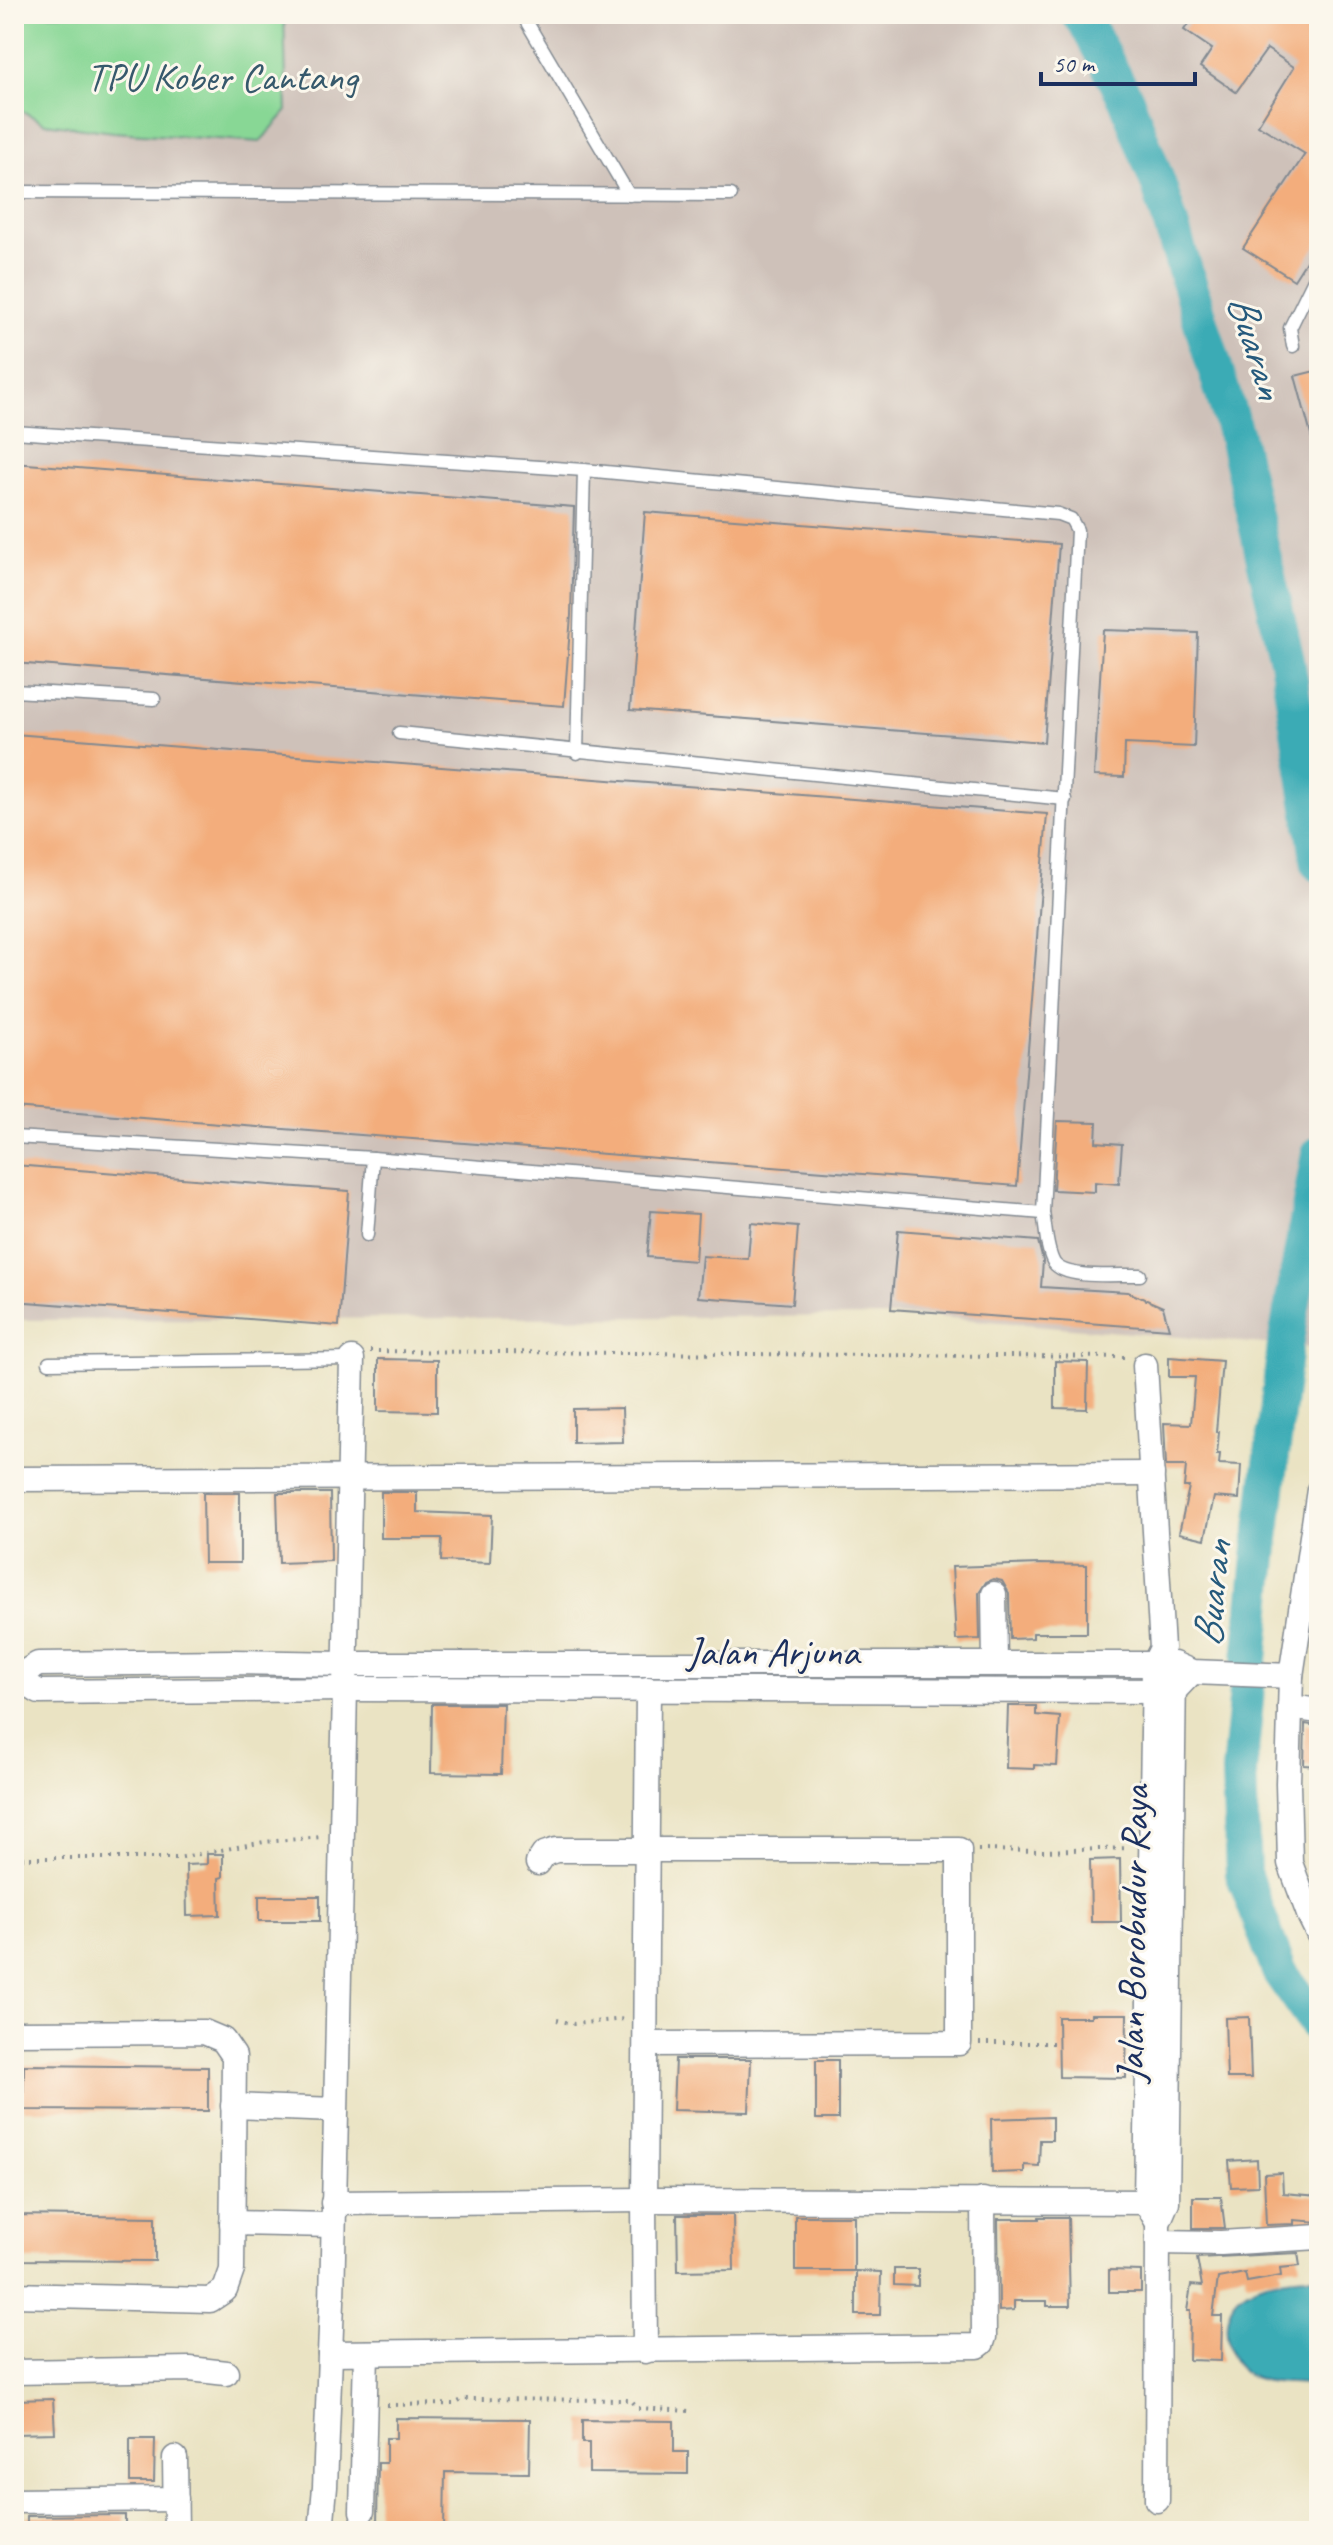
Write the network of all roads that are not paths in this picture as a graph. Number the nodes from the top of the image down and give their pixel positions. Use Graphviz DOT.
graph roads {
  1 [pos="522,14"];
  2 [pos="14,192"];
  3 [pos="629,195"];
  4 [pos="731,195"];
  5 [pos="1319,269"];
  6 [pos="1293,346"];
  7 [pos="14,432"];
  8 [pos="584,470"];
  9 [pos="14,691"];
  10 [pos="154,699"];
  11 [pos="399,733"];
  12 [pos="577,753"];
  13 [pos="1065,799"];
  14 [pos="14,1137"];
  15 [pos="373,1158"];
  16 [pos="1043,1213"];
  17 [pos="367,1235"];
  18 [pos="1140,1275"];
  19 [pos="352,1359"];
  20 [pos="49,1363"];
  21 [pos="1145,1365"];
  22 [pos="1152,1474"];
  23 [pos="350,1477"];
  24 [pos="14,1479"];
  25 [pos="1319,1490"];
  26 [pos="994,1594"];
  27 [pos="232,1662"];
  28 [pos="346,1664"];
  29 [pos="527,1664"];
  30 [pos="685,1664"];
  31 [pos="805,1664"];
  32 [pos="896,1664"];
  33 [pos="995,1664"];
  34 [pos="1178,1664"];
  35 [pos="1285,1676"];
  36 [pos="15,1677"];
  37 [pos="346,1689"];
  38 [pos="526,1689"];
  39 [pos="648,1689"];
  40 [pos="685,1689"];
  41 [pos="806,1690"];
  42 [pos="896,1690"];
  43 [pos="233,1691"];
  44 [pos="1164,1691"];
  45 [pos="1290,1707"];
  46 [pos="1319,1711"];
  47 [pos="647,1849"];
  48 [pos="538,1863"];
  49 [pos="1160,1923"];
  50 [pos="1319,1935"];
  51 [pos="14,2033"];
  52 [pos="646,2044"];
  53 [pos="233,2106"];
  54 [pos="335,2110"];
  55 [pos="644,2200"];
  56 [pos="983,2200"];
  57 [pos="333,2214"];
  58 [pos="1157,2217"];
  59 [pos="232,2223"];
  60 [pos="1319,2237"];
  61 [pos="14,2295"];
  62 [pos="645,2351"];
  63 [pos="330,2353"];
  64 [pos="366,2353"];
  65 [pos="14,2372"];
  66 [pos="226,2373"];
  67 [pos="175,2458"];
  68 [pos="176,2499"];
  69 [pos="1157,2500"];
  70 [pos="14,2501"];
  71 [pos="362,2511"];
  72 [pos="176,2531"];
  73 [pos="321,2531"];
  1 -- 3 [label="lane"];
  2 -- 3 [label="lane"];
  3 -- 4 [label="lane"];
  5 -- 6 [label="lane"];
  7 -- 8 [label="lane"];
  8 -- 12 [label="lane"];
  8 -- 13 [label="lane"];
  9 -- 10 [label="lane"];
  11 -- 12 [label="lane"];
  12 -- 13 [label="lane"];
  13 -- 16 [label="lane"];
  14 -- 15 [label="lane"];
  15 -- 16 [label="lane"];
  15 -- 17 [label="lane"];
  16 -- 18 [label="lane"];
  19 -- 20 [label="lane"];
  19 -- 23 [label="street"];
  21 -- 22 [label="street, Jalan Borobudur Raya"];
  22 -- 23 [label="street"];
  22 -- 34 [label="street, Jalan Borobudur Raya"];
  23 -- 24 [label="street"];
  23 -- 28 [label="street"];
  25 -- 35 [label="street"];
  26 -- 33 [label="street"];
  27 -- 28 [label="street, Jalan Arjuna"];
  27 -- 36 [label="street, Jalan Arjuna"];
  27 -- 43 [label="street"];
  28 -- 29 [label="street, Jalan Arjuna"];
  28 -- 37 [label="street"];
  29 -- 30 [label="street, Jalan Arjuna"];
  29 -- 38 [label="street"];
  30 -- 31 [label="street, Jalan Arjuna"];
  30 -- 40 [label="street"];
  31 -- 32 [label="street, Jalan Arjuna"];
  31 -- 41 [label="street"];
  32 -- 33 [label="street, Jalan Arjuna"];
  32 -- 42 [label="street"];
  33 -- 34 [label="street, Jalan Arjuna"];
  34 -- 35 [label="street, Jalan Arjuna"];
  34 -- 44 [label="street"];
  34 -- 44 [label="street, Jalan Borobudur Raya"];
  35 -- 45 [label="street"];
  36 -- 43 [label="street, Jalan Arjuna"];
  37 -- 38 [label="street, Jalan Arjuna"];
  37 -- 43 [label="street, Jalan Arjuna"];
  37 -- 54 [label="street"];
  38 -- 39 [label="street, Jalan Arjuna"];
  39 -- 40 [label="street, Jalan Arjuna"];
  39 -- 47 [label="street"];
  40 -- 41 [label="street, Jalan Arjuna"];
  41 -- 42 [label="street, Jalan Arjuna"];
  42 -- 44 [label="street, Jalan Arjuna"];
  44 -- 49 [label="street, Jalan Borobudur Raya"];
  44 -- 49 [label="street, Jalan Borobudur Raya"];
  45 -- 46 [label="street"];
  45 -- 50 [label="street"];
  47 -- 48 [label="street"];
  47 -- 52 [label="street"];
  47 -- 52 [label="street"];
  49 -- 58 [label="street, Jalan Borobudur Raya"];
  51 -- 53 [label="street"];
  52 -- 55 [label="street"];
  53 -- 54 [label="street"];
  53 -- 59 [label="street"];
  54 -- 57 [label="street"];
  55 -- 56 [label="street"];
  55 -- 57 [label="street"];
  55 -- 62 [label="street"];
  56 -- 58 [label="street"];
  56 -- 62 [label="street"];
  57 -- 59 [label="street"];
  57 -- 63 [label="street"];
  58 -- 60 [label="street"];
  58 -- 69 [label="street, Jalan Borobudur Raya"];
  59 -- 61 [label="street"];
  62 -- 64 [label="street"];
  63 -- 64 [label="street"];
  63 -- 73 [label="street"];
  64 -- 71 [label="street"];
  65 -- 66 [label="street"];
  67 -- 68 [label="street"];
  68 -- 70 [label="street"];
  68 -- 72 [label="street"];
}
